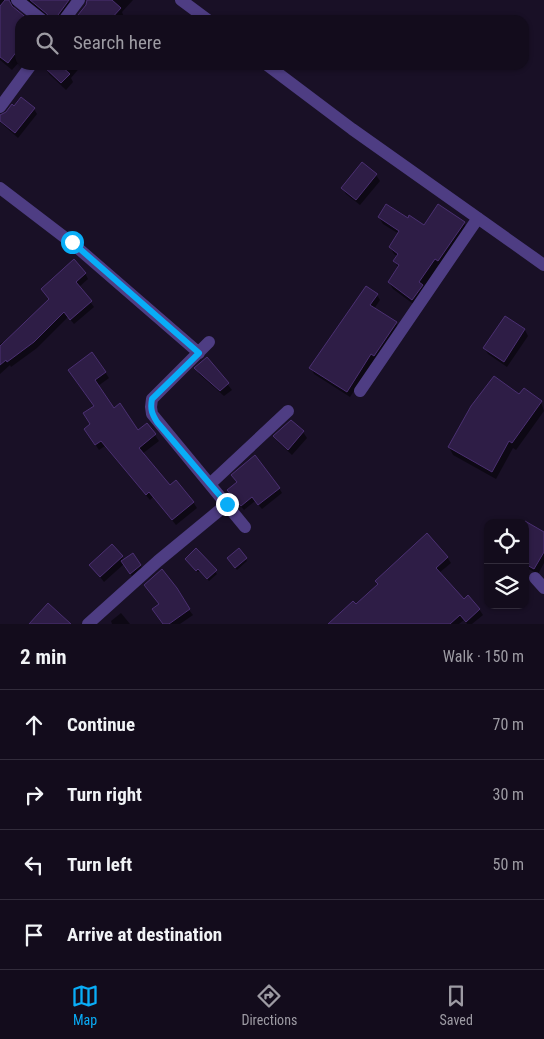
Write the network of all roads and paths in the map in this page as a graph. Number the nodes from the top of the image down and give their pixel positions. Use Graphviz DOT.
graph roads {
  1 [pos="17,0"];
  2 [pos="78,0"];
  3 [pos="181,0"];
  4 [pos="36,15"];
  5 [pos="68,15"];
  6 [pos="201,15"];
  7 [pos="27,70"];
  8 [pos="274,70"];
  9 [pos="0,107"];
  10 [pos="0,188"];
  11 [pos="478,218"];
  12 [pos="544,265"];
  13 [pos="209,342"];
  14 [pos="199,353"];
  15 [pos="360,391"];
  16 [pos="288,411"];
  17 [pos="210,484"];
  18 [pos="227,504"];
  19 [pos="245,527"];
  20 [pos="535,578"];
  21 [pos="544,588"];
  22 [pos="88,624"];
  1 -- 4 [label="street"];
  2 -- 5 [label="street"];
  3 -- 6 [label="street"];
  7 -- 9 [label="street"];
  8 -- 11 [label="street"];
  10 -- 14 [label="street"];
  11 -- 12 [label="street"];
  11 -- 15 [label="street"];
  13 -- 14 [label="street"];
  14 -- 17 [label="street"];
  16 -- 17 [label="street"];
  17 -- 18 [label="street"];
  18 -- 19 [label="street"];
  18 -- 22 [label="street"];
  20 -- 21 [label="street"];
}
